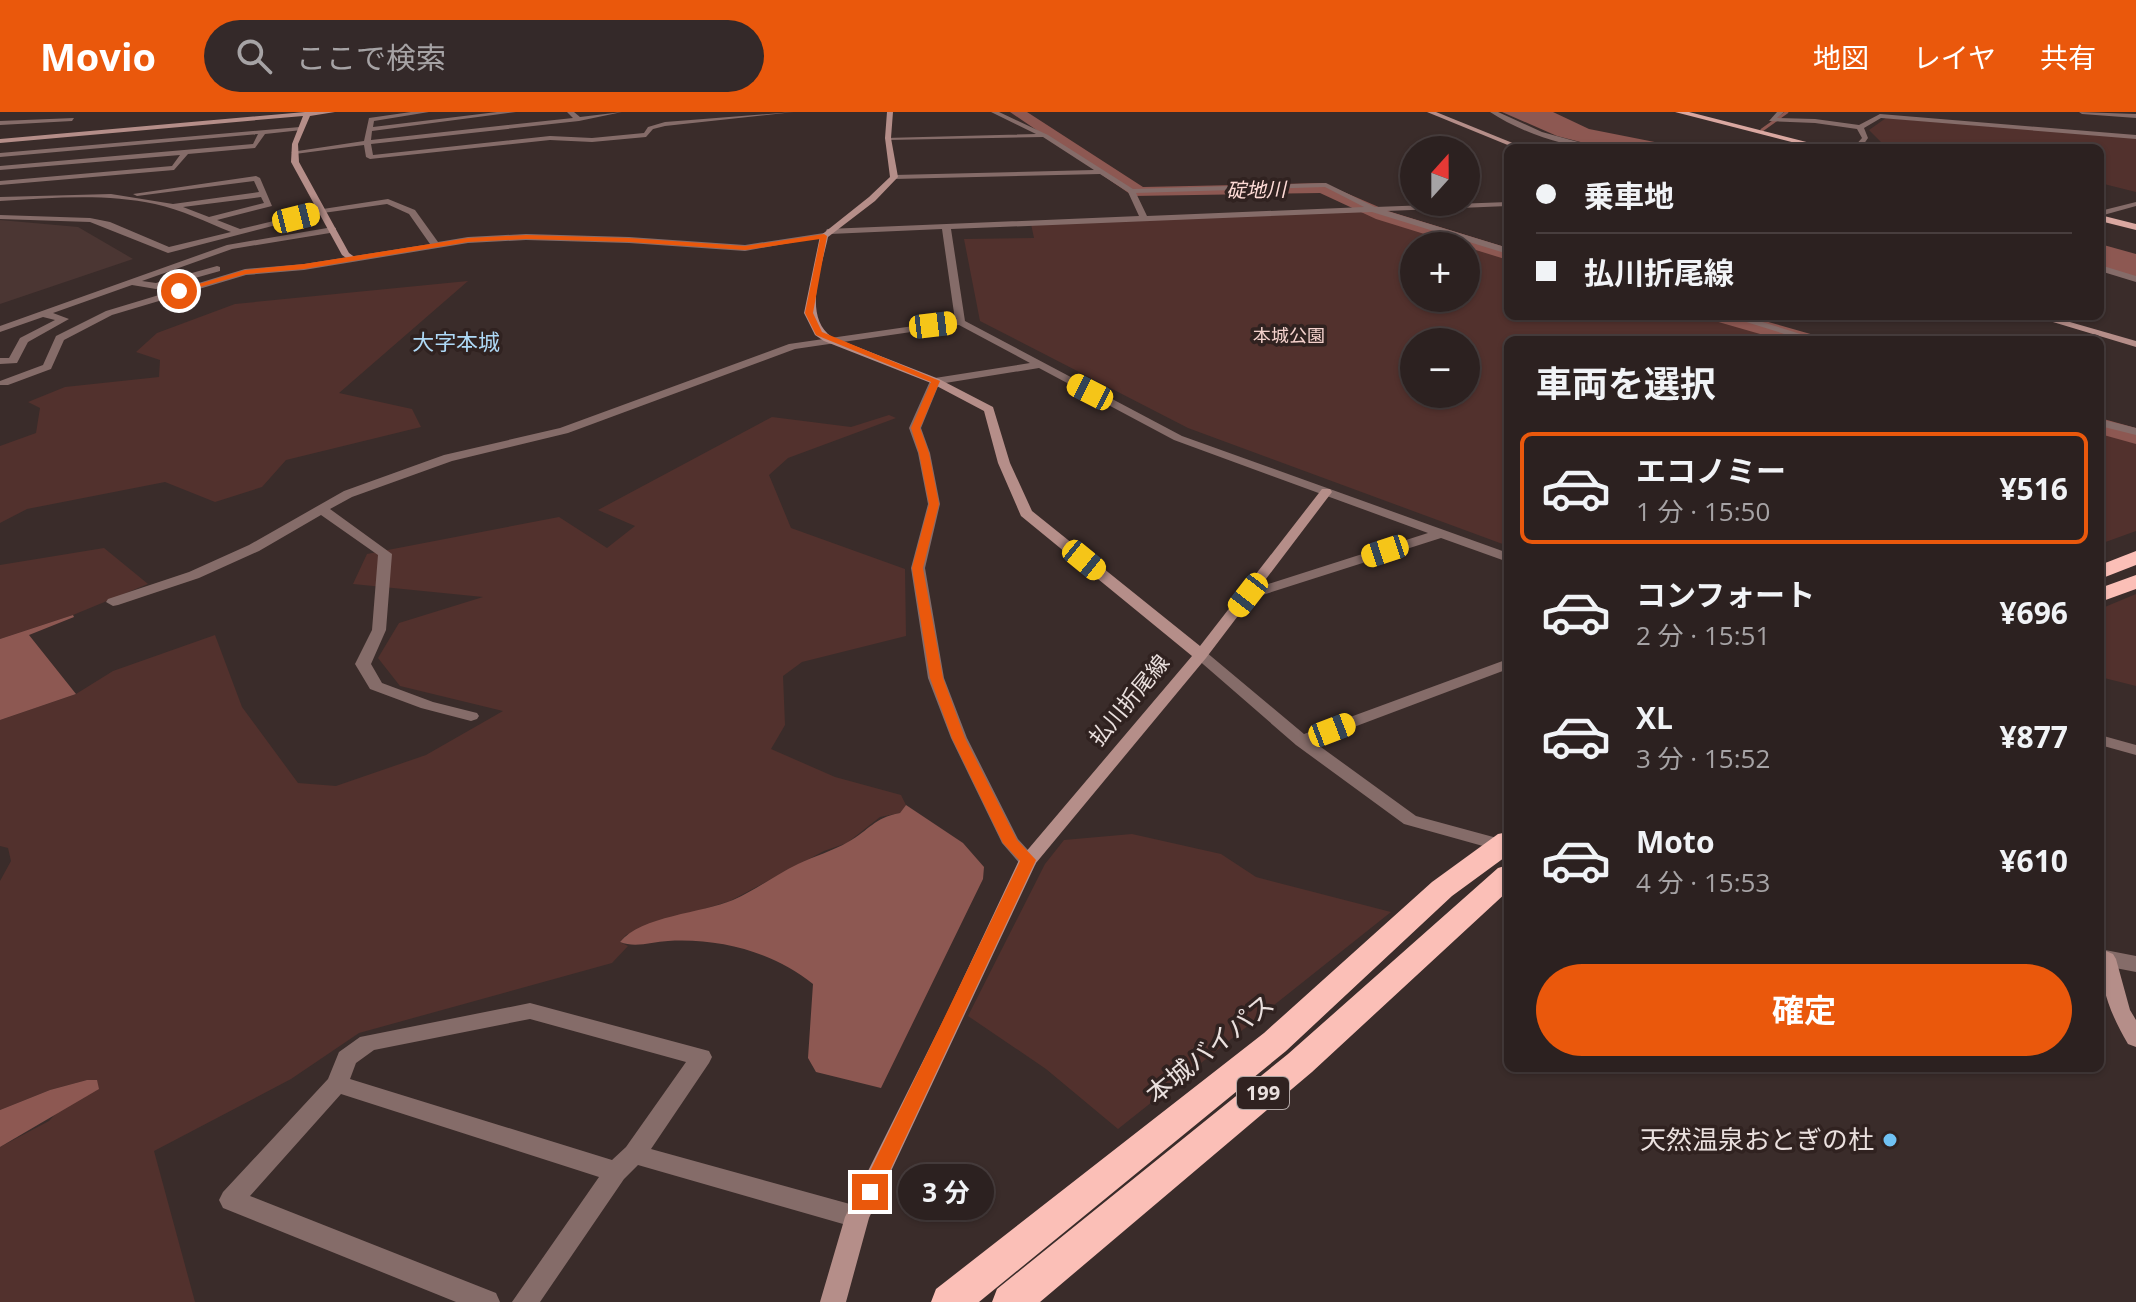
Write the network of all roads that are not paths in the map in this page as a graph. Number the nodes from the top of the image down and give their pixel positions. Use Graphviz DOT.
graph roads {
  1 [pos="80,112"];
  2 [pos="286,112"];
  3 [pos="332,112"];
  4 [pos="426,112"];
  5 [pos="513,112"];
  6 [pos="570,112"];
  7 [pos="619,112"];
  8 [pos="791,112"];
  9 [pos="890,112"];
  10 [pos="994,112"];
  11 [pos="1430,112"];
  12 [pos="1493,112"];
  13 [pos="1670,112"];
  14 [pos="1679,112"];
  15 [pos="1781,112"];
  16 [pos="1927,112"];
  17 [pos="2085,112"];
  18 [pos="318,113"];
  19 [pos="308,114"];
  20 [pos="1880,114"];
  21 [pos="454,116"];
  22 [pos="2136,116"];
  23 [pos="72,119"];
  24 [pos="579,119"];
  25 [pos="1931,120"];
  26 [pos="0,123"];
  27 [pos="1860,127"];
  28 [pos="300,129"];
  29 [pos="368,130"];
  30 [pos="463,130"];
  31 [pos="56,131"];
  32 [pos="263,132"];
  33 [pos="0,135"];
  34 [pos="1046,136"];
  35 [pos="2136,137"];
  36 [pos="888,138"];
  37 [pos="0,141"];
  38 [pos="367,143"];
  39 [pos="1511,144"];
  40 [pos="1581,144"];
  41 [pos="1798,144"];
  42 [pos="1810,144"];
  43 [pos="1860,144"];
  44 [pos="470,146"];
  45 [pos="78,149"];
  46 [pos="298,151"];
  47 [pos="185,153"];
  48 [pos="0,155"];
  49 [pos="68,163"];
  50 [pos="0,168"];
  51 [pos="1102,172"];
  52 [pos="894,177"];
  53 [pos="52,180"];
  54 [pos="0,183"];
  55 [pos="1131,191"];
  56 [pos="263,194"];
  57 [pos="36,197"];
  58 [pos="110,198"];
  59 [pos="0,199"];
  60 [pos="1504,204"];
  61 [pos="173,206"];
  62 [pos="2133,206"];
  63 [pos="1375,210"];
  64 [pos="326,211"];
  65 [pos="2104,215"];
  66 [pos="2,217"];
  67 [pos="2104,217"];
  68 [pos="1144,218"];
  69 [pos="207,220"];
  70 [pos="2136,225"];
  71 [pos="946,226"];
  72 [pos="333,230"];
  73 [pos="241,232"];
  74 [pos="827,234"];
  75 [pos="292,236"];
  76 [pos="255,242"];
  77 [pos="435,244"];
  78 [pos="297,247"];
  79 [pos="1504,250"];
  80 [pos="301,257"];
  81 [pos="352,258"];
  82 [pos="2104,269"];
  83 [pos="2136,279"];
  84 [pos="134,283"];
  85 [pos="42,314"];
  86 [pos="1746,320"];
  87 [pos="2052,320"];
  88 [pos="960,322"];
  89 [pos="0,329"];
  90 [pos="1801,336"];
  91 [pos="828,339"];
  92 [pos="2136,344"];
  93 [pos="0,361"];
  94 [pos="1038,365"];
  95 [pos="935,381"];
  96 [pos="4,383"];
  97 [pos="2104,423"];
  98 [pos="2136,432"];
  99 [pos="1326,492"];
  100 [pos="323,510"];
  101 [pos="1440,534"];
  102 [pos="1504,557"];
  103 [pos="2136,557"];
  104 [pos="2104,571"];
  105 [pos="2136,581"];
  106 [pos="2104,594"];
  107 [pos="1248,595"];
  108 [pos="113,602"];
  109 [pos="1201,655"];
  110 [pos="1504,665"];
  111 [pos="471,716"];
  112 [pos="1302,741"];
  113 [pos="2104,741"];
  114 [pos="2136,750"];
  115 [pos="1504,851"];
  116 [pos="1504,853"];
  117 [pos="1504,854"];
  118 [pos="1028,860"];
  119 [pos="2104,958"];
  120 [pos="2104,961"];
  121 [pos="2136,964"];
  122 [pos="2136,1038"];
  123 [pos="337,1084"];
  124 [pos="634,1154"];
  125 [pos="616,1172"];
  126 [pos="857,1217"];
  127 [pos="487,1302"];
  128 [pos="525,1302"];
  129 [pos="833,1302"];
  130 [pos="950,1302"];
  131 [pos="1011,1302"];
  1 -- 23 [label="street"];
  2 -- 31 [label="street"];
  3 -- 18 [label="street"];
  4 -- 29 [label="street"];
  5 -- 21 [label="street"];
  6 -- 24 [label="street"];
  7 -- 24 [label="street"];
  8 -- 44 [label="street"];
  9 -- 36 [label="street"];
  10 -- 34 [label="street"];
  11 -- 39 [label="street"];
  12 -- 40 [label="street"];
  13 -- 41 [label="main road"];
  14 -- 42 [label="main road"];
  15 -- 27 [label="street"];
  16 -- 25 [label="street"];
  17 -- 22 [label="street"];
  18 -- 19 [label="street"];
  18 -- 46 [label="street"];
  19 -- 28 [label="street"];
  19 -- 37 [label="street"];
  20 -- 25 [label="street"];
  20 -- 27 [label="street"];
  21 -- 29 [label="street"];
  21 -- 30 [label="street"];
  23 -- 26 [label="street"];
  23 -- 31 [label="street"];
  24 -- 30 [label="street"];
  25 -- 35 [label="street"];
  27 -- 43 [label="street"];
  28 -- 32 [label="street"];
  28 -- 46 [label="street"];
  29 -- 38 [label="street"];
  30 -- 38 [label="street"];
  30 -- 44 [label="street"];
  31 -- 33 [label="street"];
  32 -- 45 [label="street"];
  32 -- 47 [label="street"];
  34 -- 36 [label="street"];
  34 -- 51 [label="street"];
  36 -- 52 [label="street"];
  38 -- 44 [label="street"];
  38 -- 46 [label="street"];
  45 -- 48 [label="street"];
  45 -- 49 [label="street"];
  46 -- 64 [label="street"];
  47 -- 49 [label="street"];
  47 -- 53 [label="street"];
  49 -- 50 [label="street"];
  49 -- 53 [label="street"];
  51 -- 52 [label="street"];
  51 -- 55 [label="street"];
  52 -- 74 [label="street"];
  53 -- 54 [label="street"];
  53 -- 57 [label="street"];
  55 -- 63 [label="street"];
  55 -- 68 [label="street"];
  56 -- 58 [label="street"];
  56 -- 61 [label="street"];
  56 -- 69 [label="street"];
  57 -- 58 [label="street"];
  57 -- 59 [label="street"];
  57 -- 66 [label="street"];
  58 -- 61 [label="street"];
  60 -- 63 [label="street"];
  61 -- 69 [label="street"];
  62 -- 65 [label="street"];
  63 -- 68 [label="street"];
  63 -- 79 [label="street"];
  64 -- 72 [label="street"];
  64 -- 73 [label="street"];
  64 -- 77 [label="street"];
  64 -- 81 [label="street"];
  66 -- 73 [label="street"];
  67 -- 70 [label="main road"];
  68 -- 71 [label="street"];
  69 -- 73 [label="street"];
  71 -- 74 [label="street"];
  71 -- 88 [label="street"];
  72 -- 75 [label="street"];
  72 -- 81 [label="street"];
  73 -- 76 [label="street"];
  74 -- 77 [label="street"];
  74 -- 91 [label="street"];
  75 -- 76 [label="street"];
  75 -- 78 [label="street"];
  76 -- 84 [label="street"];
  77 -- 81 [label="street"];
  80 -- 84 [label="street"];
  81 -- 96 [label="street"];
  82 -- 83 [label="street"];
  84 -- 85 [label="street"];
  85 -- 89 [label="street"];
  85 -- 93 [label="street"];
  86 -- 90 [label="street"];
  87 -- 92 [label="street"];
  88 -- 91 [label="street"];
  88 -- 94 [label="street"];
  91 -- 95 [label="street, 払川折尾線"];
  91 -- 100 [label="street"];
  94 -- 95 [label="street"];
  94 -- 99 [label="street"];
  95 -- 109 [label="street, 払川折尾線"];
  95 -- 118 [label="street"];
  97 -- 98 [label="street"];
  99 -- 101 [label="street"];
  99 -- 107 [label="street"];
  100 -- 108 [label="street"];
  100 -- 111 [label="street"];
  101 -- 102 [label="street"];
  101 -- 107 [label="street"];
  103 -- 104 [label="highway"];
  105 -- 106 [label="highway"];
  107 -- 109 [label="street"];
  109 -- 112 [label="street"];
  109 -- 118 [label="street, 払川折尾線"];
  110 -- 112 [label="street"];
  112 -- 115 [label="street"];
  113 -- 114 [label="street"];
  116 -- 130 [label="highway, 本城バイパス / 199"];
  117 -- 131 [label="highway, 199"];
  118 -- 126 [label="street, 払川折尾線"];
  119 -- 121 [label="street"];
  120 -- 122 [label="street"];
  123 -- 124 [label="street"];
  123 -- 125 [label="street"];
  123 -- 127 [label="street"];
  124 -- 125 [label="street"];
  124 -- 126 [label="street"];
  125 -- 128 [label="street"];
  126 -- 129 [label="street, 払川折尾線"];
}
